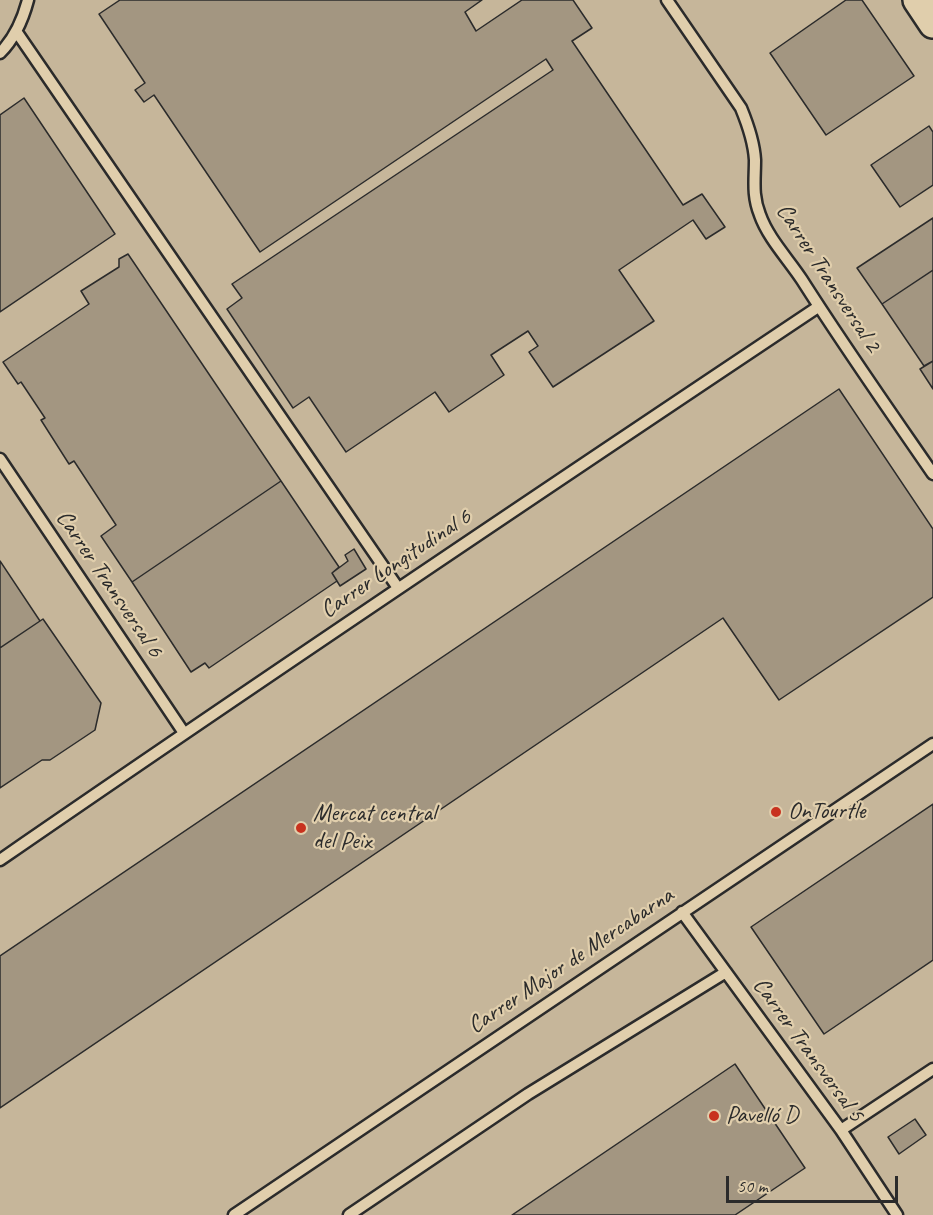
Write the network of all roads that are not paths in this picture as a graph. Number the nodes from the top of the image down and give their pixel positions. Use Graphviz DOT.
graph roads {
  1 [pos="28,0"];
  2 [pos="667,0"];
  3 [pos="917,0"];
  4 [pos="933,24"];
  5 [pos="16,31"];
  6 [pos="0,52"];
  7 [pos="818,307"];
  8 [pos="0,459"];
  9 [pos="933,474"];
  10 [pos="398,588"];
  11 [pos="184,733"];
  12 [pos="933,744"];
  13 [pos="0,860"];
  14 [pos="682,912"];
  15 [pos="726,972"];
  16 [pos="933,1069"];
  17 [pos="841,1130"];
  18 [pos="234,1215"];
  19 [pos="349,1215"];
  20 [pos="895,1215"];
  1 -- 5 [label="lane"];
  2 -- 7 [label="lane, Carrer Transversal 2"];
  3 -- 4 [label="street"];
  5 -- 6 [label="lane"];
  5 -- 10 [label="lane"];
  7 -- 9 [label="lane, Carrer Transversal 2"];
  7 -- 10 [label="lane, Carrer Longitudinal 6"];
  8 -- 11 [label="lane, Carrer Transversal 6"];
  10 -- 11 [label="lane, Carrer Longitudinal 6"];
  11 -- 13 [label="lane, Carrer Longitudinal 6"];
  12 -- 14 [label="lane, Carrer Major de Mercabarna"];
  14 -- 15 [label="lane, Carrer Transversal 5"];
  14 -- 18 [label="lane, Carrer Major de Mercabarna"];
  15 -- 17 [label="lane, Carrer Transversal 5"];
  15 -- 19 [label="lane"];
  16 -- 17 [label="lane"];
  17 -- 20 [label="lane, Carrer Transversal 5"];
}
